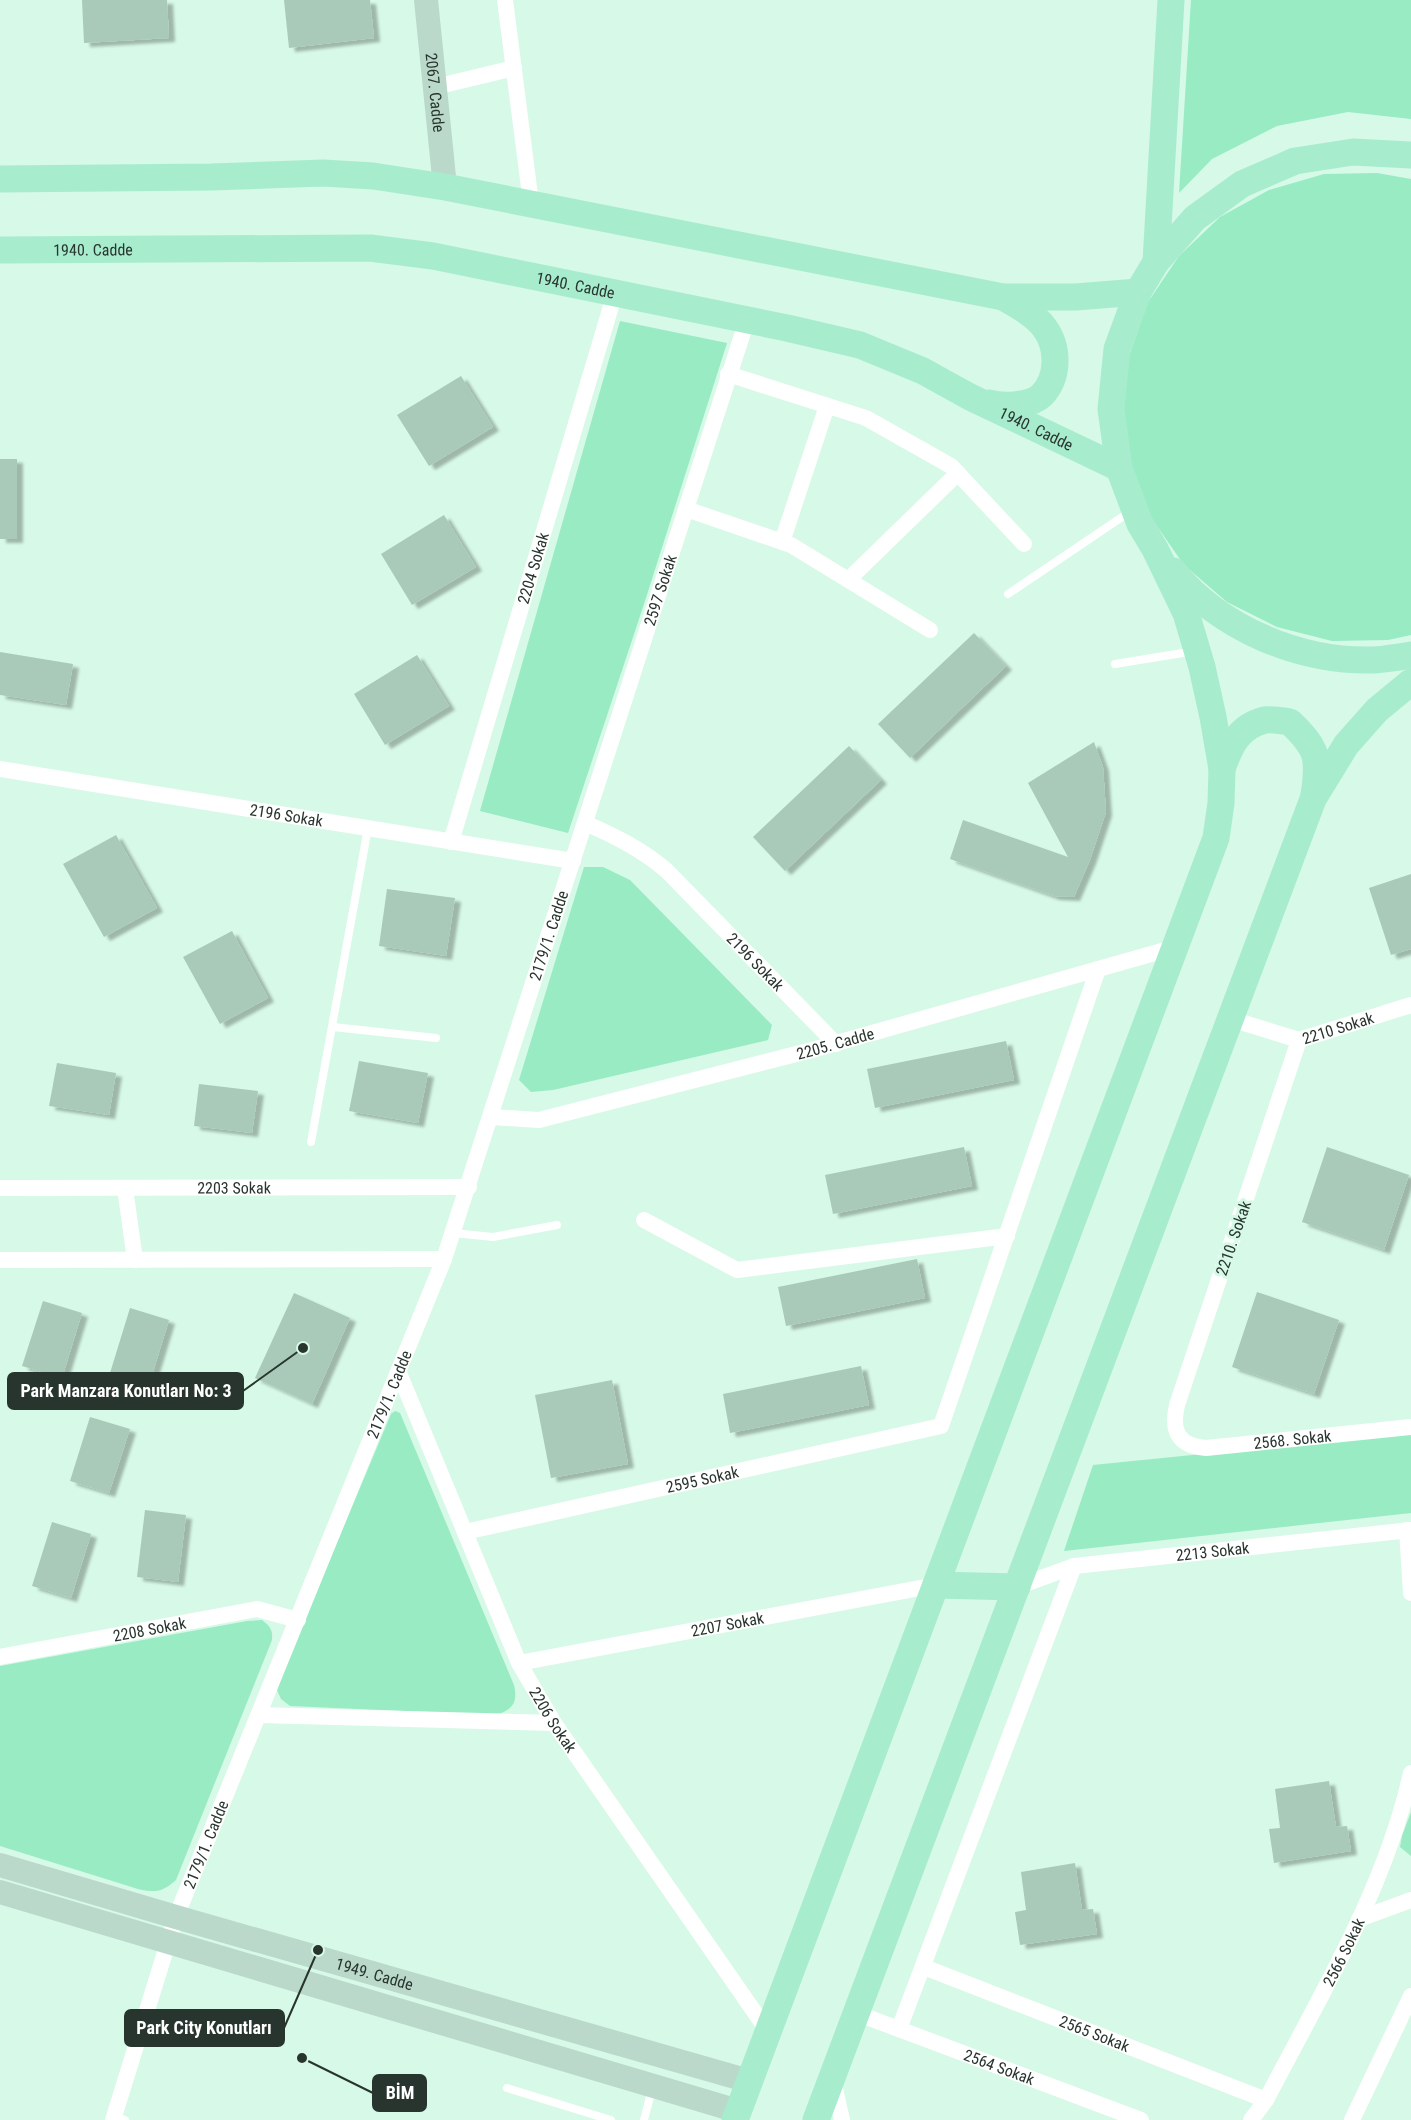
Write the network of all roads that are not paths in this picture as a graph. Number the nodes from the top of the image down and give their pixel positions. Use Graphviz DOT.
graph roads {
  1 [pos="426,0"];
  2 [pos="505,0"];
  3 [pos="1171,0"];
  4 [pos="514,68"];
  5 [pos="435,87"];
  6 [pos="1411,155"];
  7 [pos="0,179"];
  8 [pos="445,186"];
  9 [pos="531,203"];
  10 [pos="0,250"];
  11 [pos="1156,262"];
  12 [pos="1138,292"];
  13 [pos="615,293"];
  14 [pos="1003,297"];
  15 [pos="747,320"];
  16 [pos="728,375"];
  17 [pos="970,397"];
  18 [pos="827,406"];
  19 [pos="1119,468"];
  20 [pos="958,473"];
  21 [pos="686,509"];
  22 [pos="1134,509"];
  23 [pos="782,542"];
  24 [pos="1024,544"];
  25 [pos="1155,549"];
  26 [pos="848,580"];
  27 [pos="1008,594"];
  28 [pos="930,630"];
  29 [pos="1197,651"];
  30 [pos="1411,655"];
  31 [pos="1116,664"];
  32 [pos="1411,682"];
  33 [pos="0,769"];
  34 [pos="1222,769"];
  35 [pos="1313,800"];
  36 [pos="585,823"];
  37 [pos="368,828"];
  38 [pos="452,842"];
  39 [pos="573,861"];
  40 [pos="1176,947"];
  41 [pos="1098,969"];
  42 [pos="1411,1005"];
  43 [pos="1231,1019"];
  44 [pos="333,1027"];
  45 [pos="436,1038"];
  46 [pos="1299,1040"];
  47 [pos="836,1044"];
  48 [pos="491,1117"];
  49 [pos="311,1142"];
  50 [pos="469,1187"];
  51 [pos="0,1188"];
  52 [pos="125,1188"];
  53 [pos="644,1220"];
  54 [pos="557,1224"];
  55 [pos="453,1233"];
  56 [pos="1007,1236"];
  57 [pos="444,1259"];
  58 [pos="0,1260"];
  59 [pos="135,1260"];
  60 [pos="399,1373"];
  61 [pos="1411,1427"];
  62 [pos="1178,1436"];
  63 [pos="1409,1530"];
  64 [pos="465,1532"];
  65 [pos="1074,1566"];
  66 [pos="936,1585"];
  67 [pos="1017,1587"];
  68 [pos="1411,1593"];
  69 [pos="298,1620"];
  70 [pos="0,1658"];
  71 [pos="519,1663"];
  72 [pos="259,1715"];
  73 [pos="554,1723"];
  74 [pos="1411,1773"];
  75 [pos="0,1865"];
  76 [pos="0,1892"];
  77 [pos="1411,1900"];
  78 [pos="176,1917"];
  79 [pos="1359,1919"];
  80 [pos="169,1941"];
  81 [pos="924,1966"];
  82 [pos="1409,2007"];
  83 [pos="856,2013"];
  84 [pos="899,2029"];
  85 [pos="767,2030"];
  86 [pos="832,2076"];
  87 [pos="749,2081"];
  88 [pos="652,2085"];
  89 [pos="507,2088"];
  90 [pos="1266,2100"];
  91 [pos="736,2115"];
  92 [pos="117,2119"];
  93 [pos="611,2120"];
  94 [pos="644,2120"];
  95 [pos="816,2120"];
  96 [pos="842,2120"];
  97 [pos="1141,2120"];
  98 [pos="1251,2120"];
  99 [pos="1352,2120"];
  1 -- 5 [label="street, 2067. Cadde"];
  2 -- 4 [label="street"];
  3 -- 11 [label="main road"];
  4 -- 5 [label="street"];
  4 -- 9 [label="street"];
  5 -- 8 [label="street, 2067. Cadde"];
  6 -- 11 [label="main road"];
  7 -- 8 [label="main road"];
  8 -- 9 [label="main road"];
  9 -- 14 [label="main road"];
  10 -- 13 [label="main road, 1940. Cadde"];
  11 -- 12 [label="main road"];
  12 -- 14 [label="main road"];
  12 -- 19 [label="main road"];
  13 -- 15 [label="main road, 1940. Cadde"];
  13 -- 38 [label="street, 2204 Sokak"];
  14 -- 17 [label="main road"];
  15 -- 16 [label="street, 2597 Sokak"];
  15 -- 17 [label="main road, 1940. Cadde"];
  16 -- 18 [label="street"];
  16 -- 21 [label="street, 2597 Sokak"];
  17 -- 19 [label="main road, 1940. Cadde"];
  18 -- 20 [label="street"];
  18 -- 23 [label="street"];
  19 -- 22 [label="main road"];
  20 -- 24 [label="street"];
  20 -- 26 [label="street"];
  21 -- 23 [label="street"];
  21 -- 36 [label="street, 2597 Sokak"];
  22 -- 25 [label="main road"];
  22 -- 27 [label="lane"];
  23 -- 26 [label="street"];
  25 -- 29 [label="main road"];
  25 -- 30 [label="main road"];
  26 -- 28 [label="street"];
  29 -- 31 [label="lane"];
  29 -- 34 [label="main road"];
  32 -- 35 [label="main road"];
  33 -- 37 [label="street, 2196 Sokak"];
  34 -- 35 [label="main road"];
  34 -- 40 [label="main road"];
  35 -- 43 [label="main road"];
  36 -- 39 [label="street, 2597 Sokak"];
  36 -- 47 [label="street, 2196 Sokak"];
  37 -- 38 [label="street, 2196 Sokak"];
  37 -- 44 [label="lane"];
  38 -- 39 [label="street, 2196 Sokak"];
  39 -- 48 [label="street, 2179/1. Cadde"];
  40 -- 41 [label="street, 2205. Cadde"];
  40 -- 66 [label="main road"];
  41 -- 47 [label="street, 2205. Cadde"];
  41 -- 56 [label="street"];
  42 -- 46 [label="street, 2210 Sokak"];
  43 -- 46 [label="street, 2210 Sokak"];
  43 -- 67 [label="main road"];
  44 -- 45 [label="lane"];
  44 -- 49 [label="lane"];
  46 -- 62 [label="street, 2210. Sokak"];
  47 -- 48 [label="street, 2205. Cadde"];
  48 -- 50 [label="street, 2179/1. Cadde"];
  50 -- 52 [label="street, 2203 Sokak"];
  50 -- 55 [label="street, 2179/1. Cadde"];
  51 -- 52 [label="street, 2203 Sokak"];
  52 -- 59 [label="street"];
  53 -- 56 [label="street"];
  54 -- 55 [label="lane"];
  55 -- 57 [label="street, 2179/1. Cadde"];
  56 -- 64 [label="street, 2595 Sokak"];
  57 -- 59 [label="street"];
  57 -- 60 [label="street, 2179/1. Cadde"];
  58 -- 59 [label="street"];
  60 -- 64 [label="street, 2206 Sokak"];
  60 -- 69 [label="street, 2179/1. Cadde"];
  61 -- 62 [label="street, 2568. Sokak"];
  63 -- 65 [label="street, 2213 Sokak"];
  63 -- 68 [label="street"];
  64 -- 71 [label="street, 2206 Sokak"];
  65 -- 67 [label="street, 2213 Sokak"];
  65 -- 81 [label="street"];
  66 -- 67 [label="main road"];
  66 -- 71 [label="street, 2207 Sokak"];
  66 -- 85 [label="main road"];
  67 -- 83 [label="main road"];
  69 -- 70 [label="street, 2208 Sokak"];
  69 -- 72 [label="street, 2179/1. Cadde"];
  71 -- 73 [label="street, 2206 Sokak"];
  72 -- 73 [label="street"];
  72 -- 78 [label="street, 2179/1. Cadde"];
  73 -- 85 [label="street, 2206 Sokak"];
  74 -- 79 [label="street, 2566 Sokak"];
  75 -- 78 [label="street, 1949. Cadde"];
  76 -- 80 [label="street, 1949. Cadde"];
  77 -- 79 [label="street"];
  78 -- 80 [label="street, 2179/1. Cadde"];
  78 -- 87 [label="street, 1949. Cadde"];
  79 -- 90 [label="street, 2566 Sokak"];
  80 -- 88 [label="street, 1949. Cadde"];
  80 -- 92 [label="street, 2179/1. Cadde"];
  81 -- 84 [label="street"];
  81 -- 90 [label="street, 2565 Sokak"];
  82 -- 99 [label="street"];
  83 -- 84 [label="street, 2564 Sokak"];
  83 -- 86 [label="main road"];
  84 -- 97 [label="street, 2564 Sokak"];
  85 -- 87 [label="main road"];
  86 -- 95 [label="main road"];
  86 -- 96 [label="street"];
  87 -- 91 [label="main road"];
  88 -- 91 [label="street, 1949. Cadde"];
  88 -- 94 [label="lane"];
  89 -- 93 [label="lane"];
  90 -- 98 [label="street, 2566 Sokak"];
}
